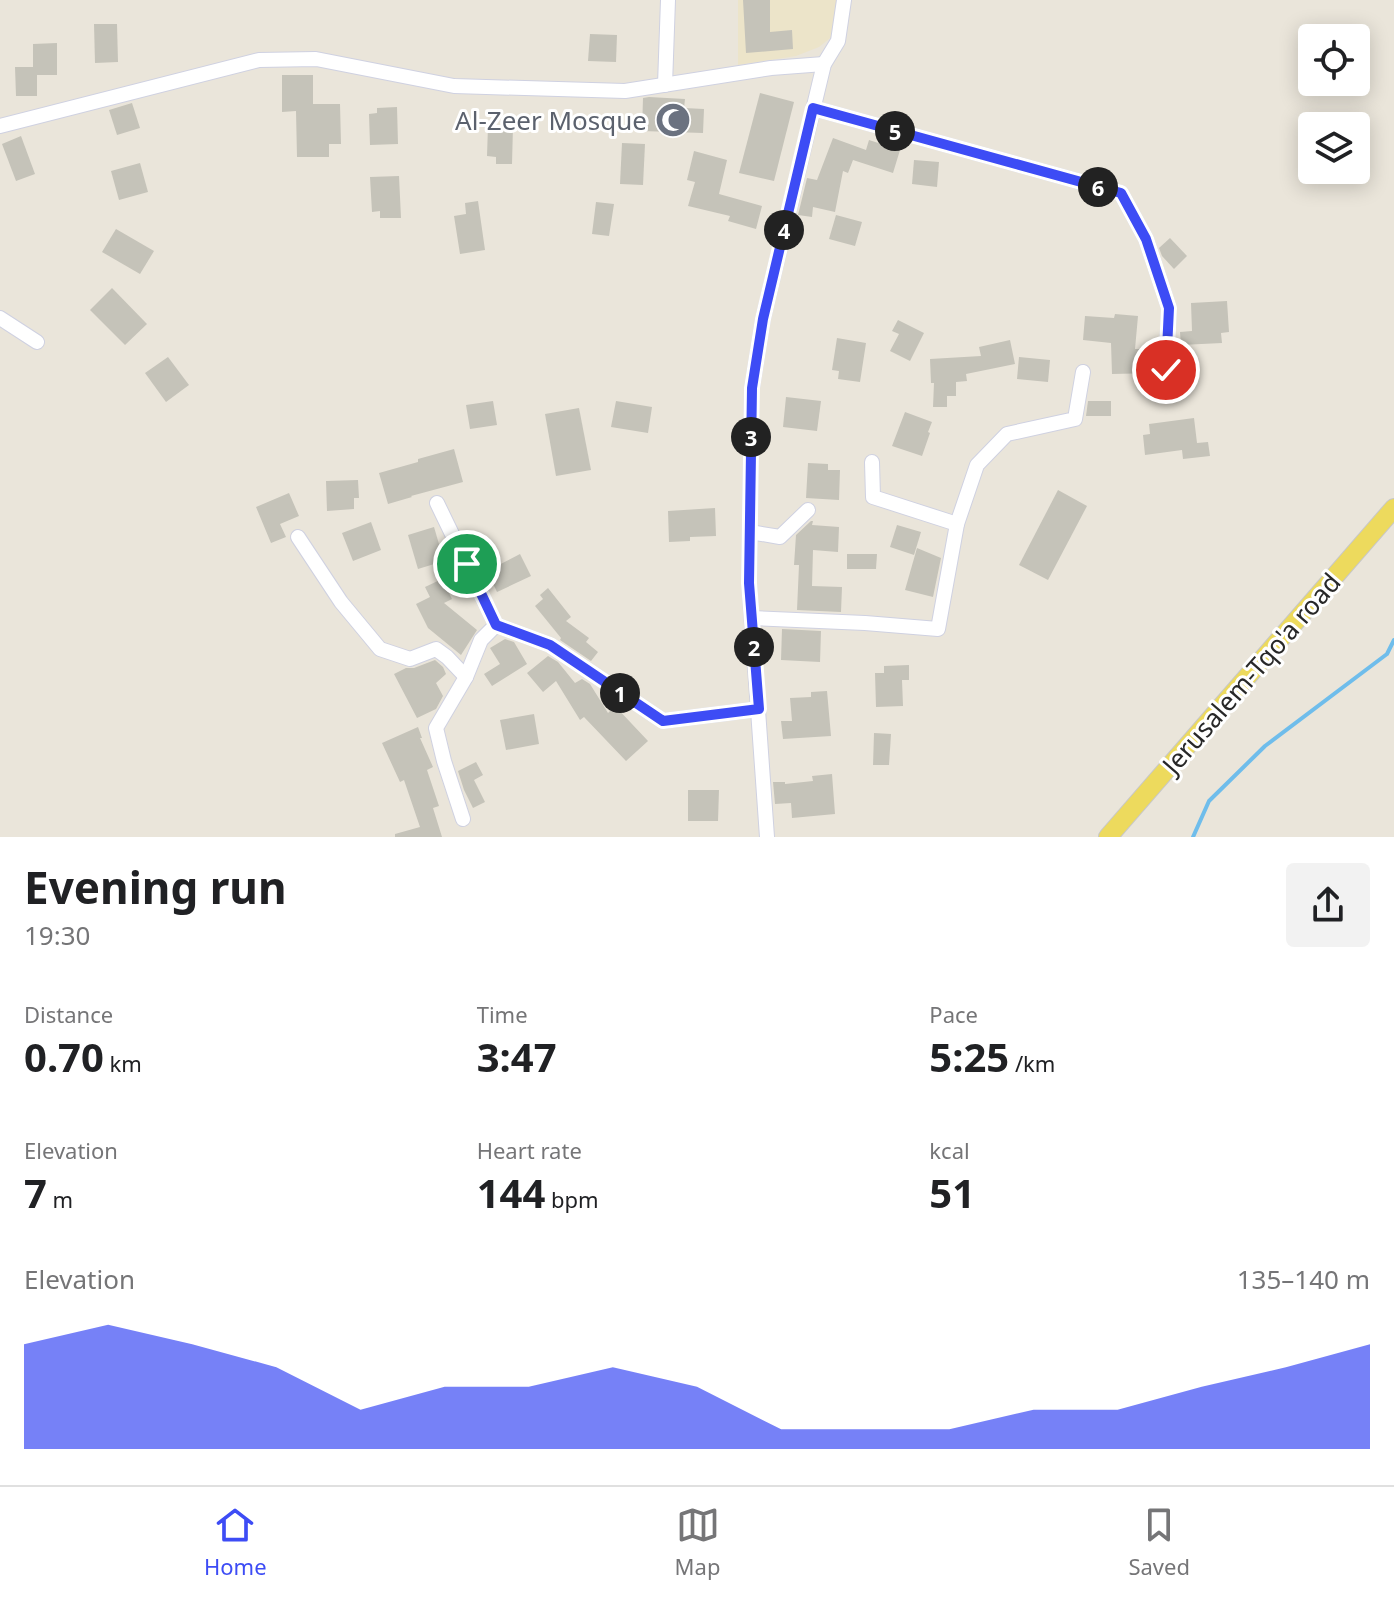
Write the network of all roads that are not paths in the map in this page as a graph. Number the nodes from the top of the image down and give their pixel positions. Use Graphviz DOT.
graph roads {
  1 [pos="668,0"];
  2 [pos="844,0"];
  3 [pos="824,64"];
  4 [pos="665,85"];
  5 [pos="813,108"];
  6 [pos="0,126"];
  7 [pos="0,318"];
  8 [pos="37,342"];
  9 [pos="1166,370"];
  10 [pos="1083,372"];
  11 [pos="872,462"];
  12 [pos="437,503"];
  13 [pos="1394,508"];
  14 [pos="808,510"];
  15 [pos="957,524"];
  16 [pos="750,532"];
  17 [pos="298,537"];
  18 [pos="752,618"];
  19 [pos="496,625"];
  20 [pos="466,677"];
  21 [pos="759,709"];
  22 [pos="463,819"];
  23 [pos="767,837"];
  24 [pos="1108,837"];
  1 -- 4 [label="street"];
  2 -- 3 [label="street"];
  3 -- 4 [label="street"];
  3 -- 5 [label="street"];
  4 -- 6 [label="street"];
  5 -- 9 [label="street"];
  5 -- 16 [label="street"];
  7 -- 8 [label="street"];
  10 -- 15 [label="street"];
  11 -- 15 [label="street"];
  12 -- 19 [label="street"];
  13 -- 24 [label="main road, Jerusalem-Tqo'a road"];
  14 -- 16 [label="street"];
  15 -- 18 [label="street"];
  16 -- 18 [label="street"];
  17 -- 20 [label="street"];
  18 -- 21 [label="street"];
  19 -- 20 [label="street"];
  19 -- 21 [label="street"];
  20 -- 22 [label="street"];
  21 -- 23 [label="street"];
}
